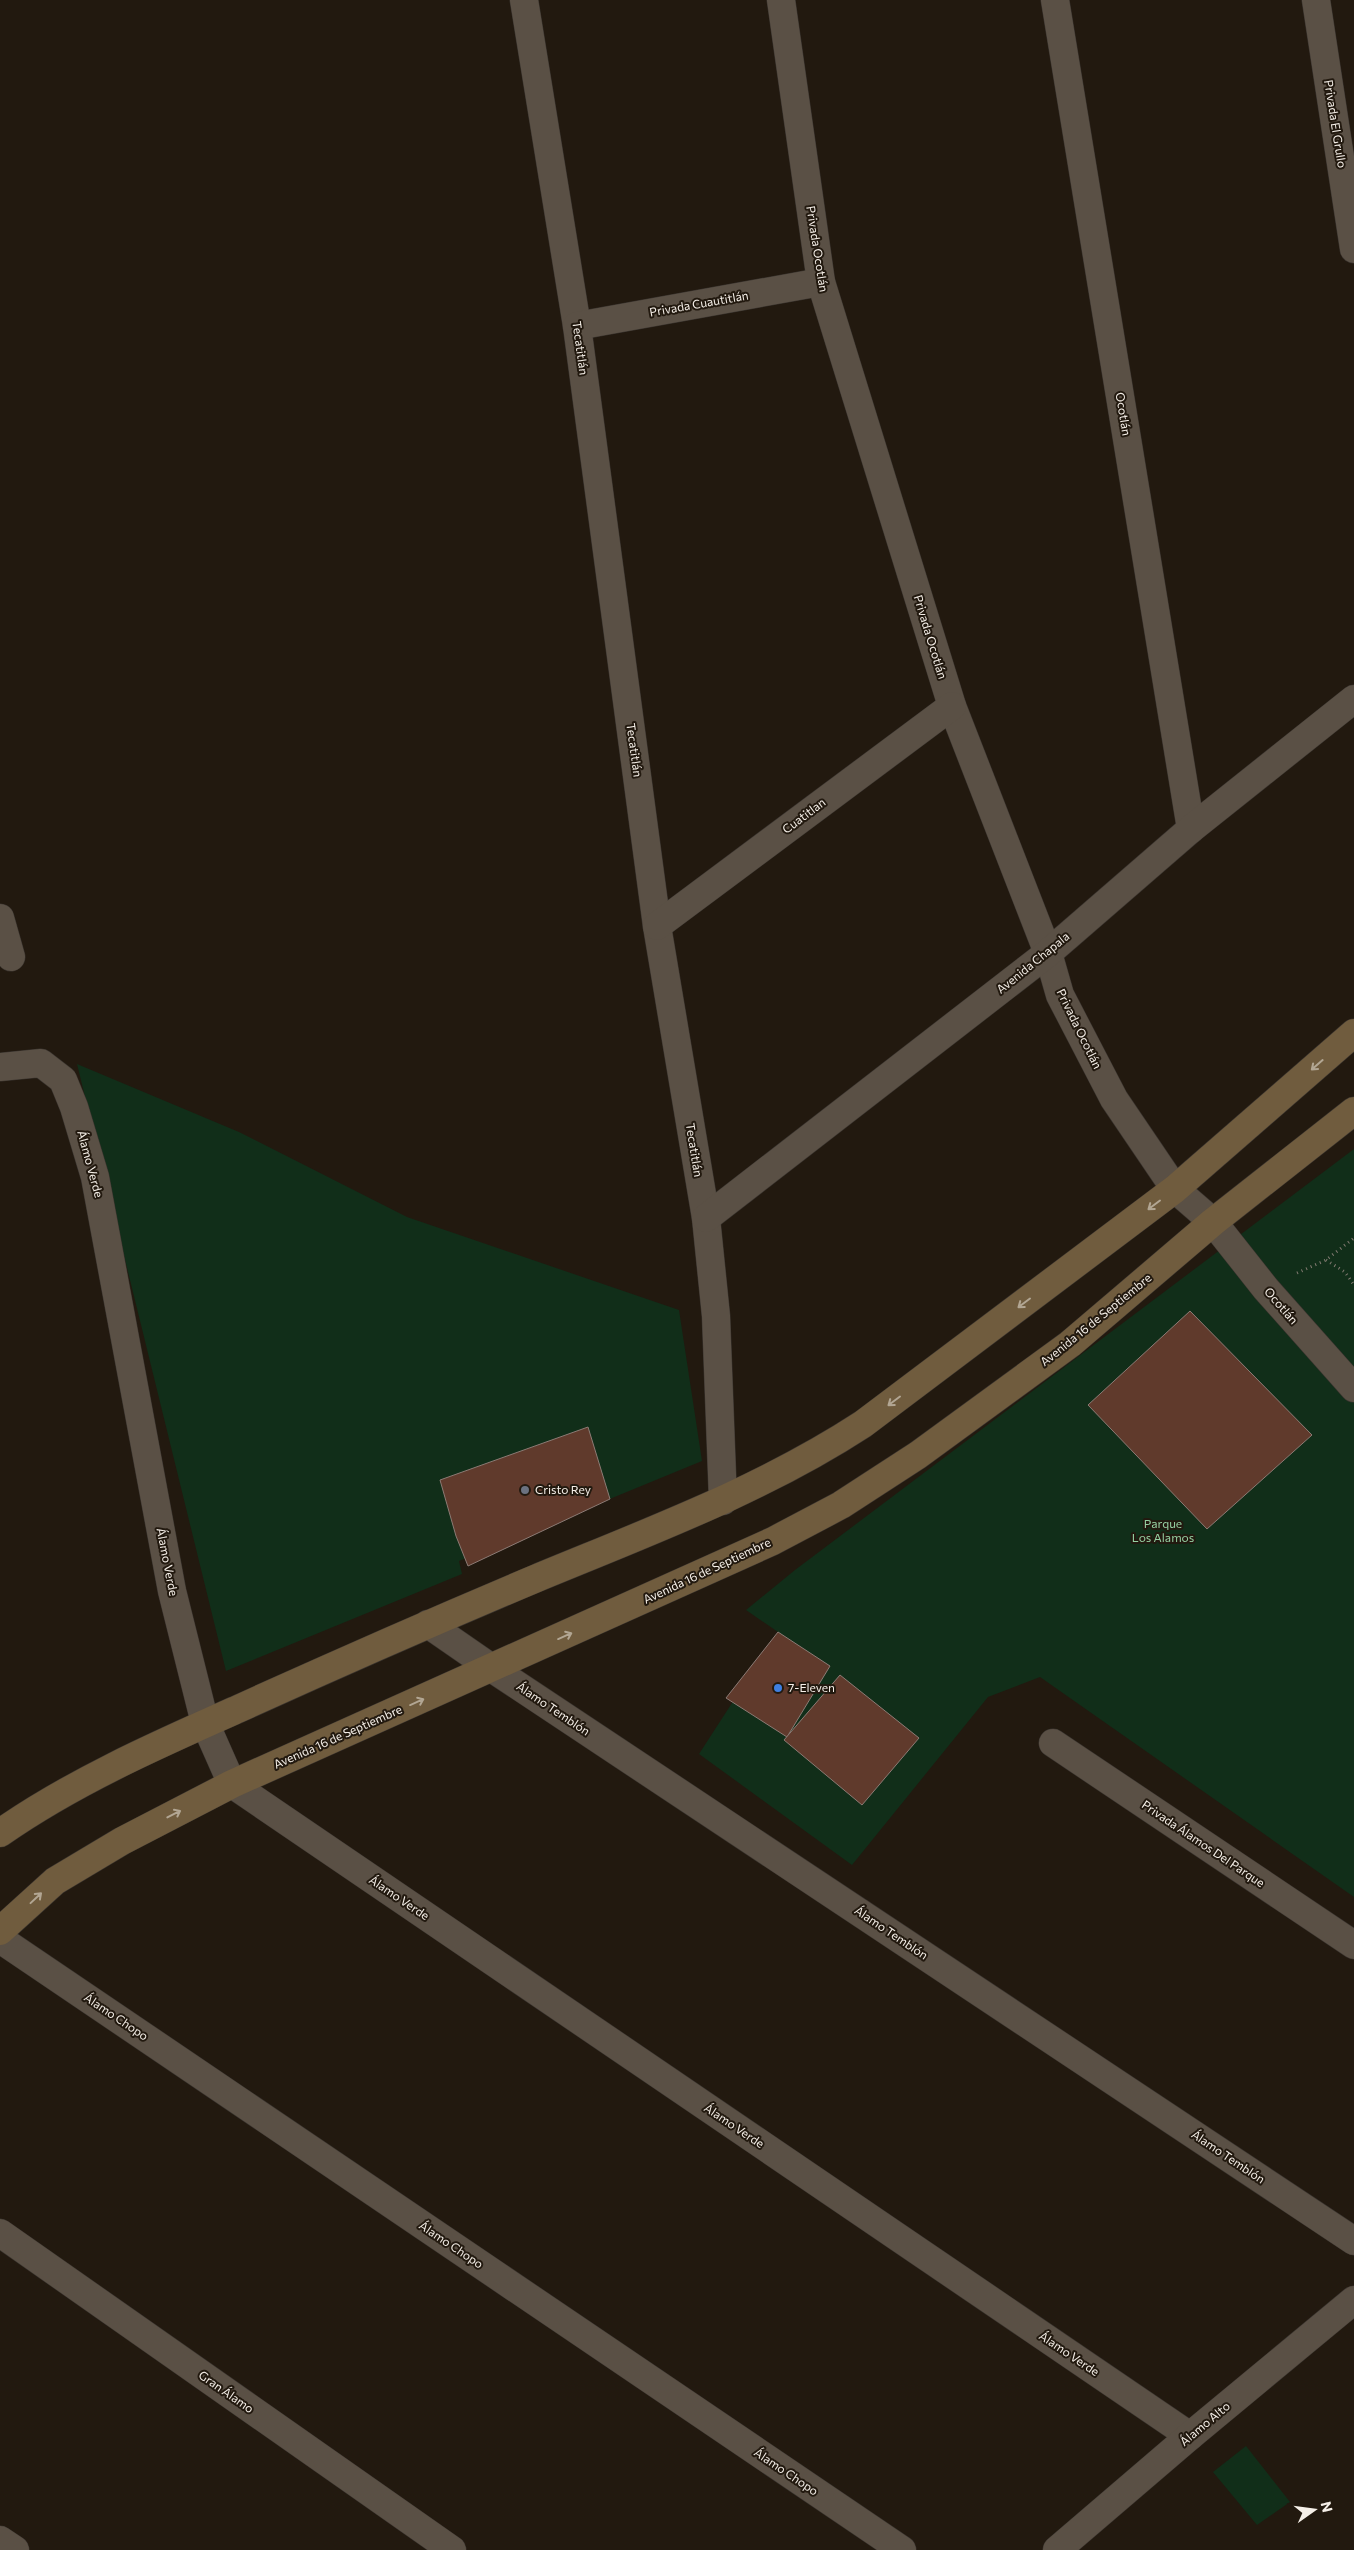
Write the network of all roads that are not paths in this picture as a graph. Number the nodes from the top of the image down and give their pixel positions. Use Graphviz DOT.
graph roads {
  1 [pos="524,0"];
  2 [pos="781,0"];
  3 [pos="1056,0"];
  4 [pos="1316,0"];
  5 [pos="1354,249"];
  6 [pos="821,282"];
  7 [pos="577,326"];
  8 [pos="1354,699"];
  9 [pos="952,706"];
  10 [pos="1191,828"];
  11 [pos="0,918"];
  12 [pos="657,926"];
  13 [pos="1048,953"];
  14 [pos="11,957"];
  15 [pos="1354,1033"];
  16 [pos="0,1067"];
  17 [pos="1354,1111"];
  18 [pos="1175,1189"];
  19 [pos="706,1218"];
  20 [pos="1212,1222"];
  21 [pos="1354,1388"];
  22 [pos="723,1501"];
  23 [pos="428,1624"];
  24 [pos="493,1669"];
  25 [pos="204,1724"];
  26 [pos="1053,1743"];
  27 [pos="232,1784"];
  28 [pos="0,1833"];
  29 [pos="0,1931"];
  30 [pos="0,1939"];
  31 [pos="1354,1945"];
  32 [pos="0,2233"];
  33 [pos="1354,2240"];
  34 [pos="1354,2300"];
  35 [pos="1190,2436"];
  36 [pos="0,2540"];
  37 [pos="15,2550"];
  38 [pos="452,2550"];
  39 [pos="902,2550"];
  40 [pos="1057,2550"];
  1 -- 7 [label="street, Tecatitlán"];
  2 -- 6 [label="street, Privada Ocotlán"];
  3 -- 10 [label="street, Ocotlán"];
  4 -- 5 [label="street, Privada El Grullo"];
  6 -- 7 [label="street, Privada Cuautitlán"];
  6 -- 9 [label="street, Privada Ocotlán"];
  7 -- 12 [label="street, Tecatitlán"];
  8 -- 10 [label="street, Avenida Chapala"];
  9 -- 12 [label="street, Cuatitlan"];
  9 -- 13 [label="street, Privada Ocotlán"];
  10 -- 13 [label="street, Avenida Chapala"];
  11 -- 14 [label="street"];
  12 -- 19 [label="street, Tecatitlán"];
  13 -- 18 [label="street, Privada Ocotlán"];
  13 -- 19 [label="street, Avenida Chapala"];
  15 -- 18 [label="street, one-way"];
  16 -- 25 [label="street, Álamo Verde"];
  17 -- 20 [label="street, Avenida 16 de Septiembre"];
  18 -- 20 [label="street, Privada Ocotlán"];
  18 -- 22 [label="street, one-way"];
  19 -- 22 [label="street, Tecatitlán"];
  20 -- 21 [label="street, Ocotlán"];
  24 -- 20 [label="street, Avenida 16 de Septiembre, one-way"];
  22 -- 23 [label="street"];
  23 -- 24 [label="street, Álamo Temblón"];
  23 -- 25 [label="street"];
  27 -- 24 [label="street, Avenida 16 de Septiembre, one-way"];
  24 -- 33 [label="street, Álamo Temblón"];
  25 -- 27 [label="street, Álamo Verde"];
  25 -- 28 [label="street"];
  26 -- 31 [label="street, Privada Álamos Del Parque"];
  29 -- 27 [label="street, Avenida 16 de Septiembre, one-way"];
  27 -- 35 [label="street, Álamo Verde"];
  30 -- 39 [label="street, Álamo Chopo"];
  32 -- 38 [label="street, Gran Álamo"];
  34 -- 35 [label="street, Álamo Alto"];
  35 -- 40 [label="street, Álamo Alto"];
  36 -- 37 [label="street"];
}
